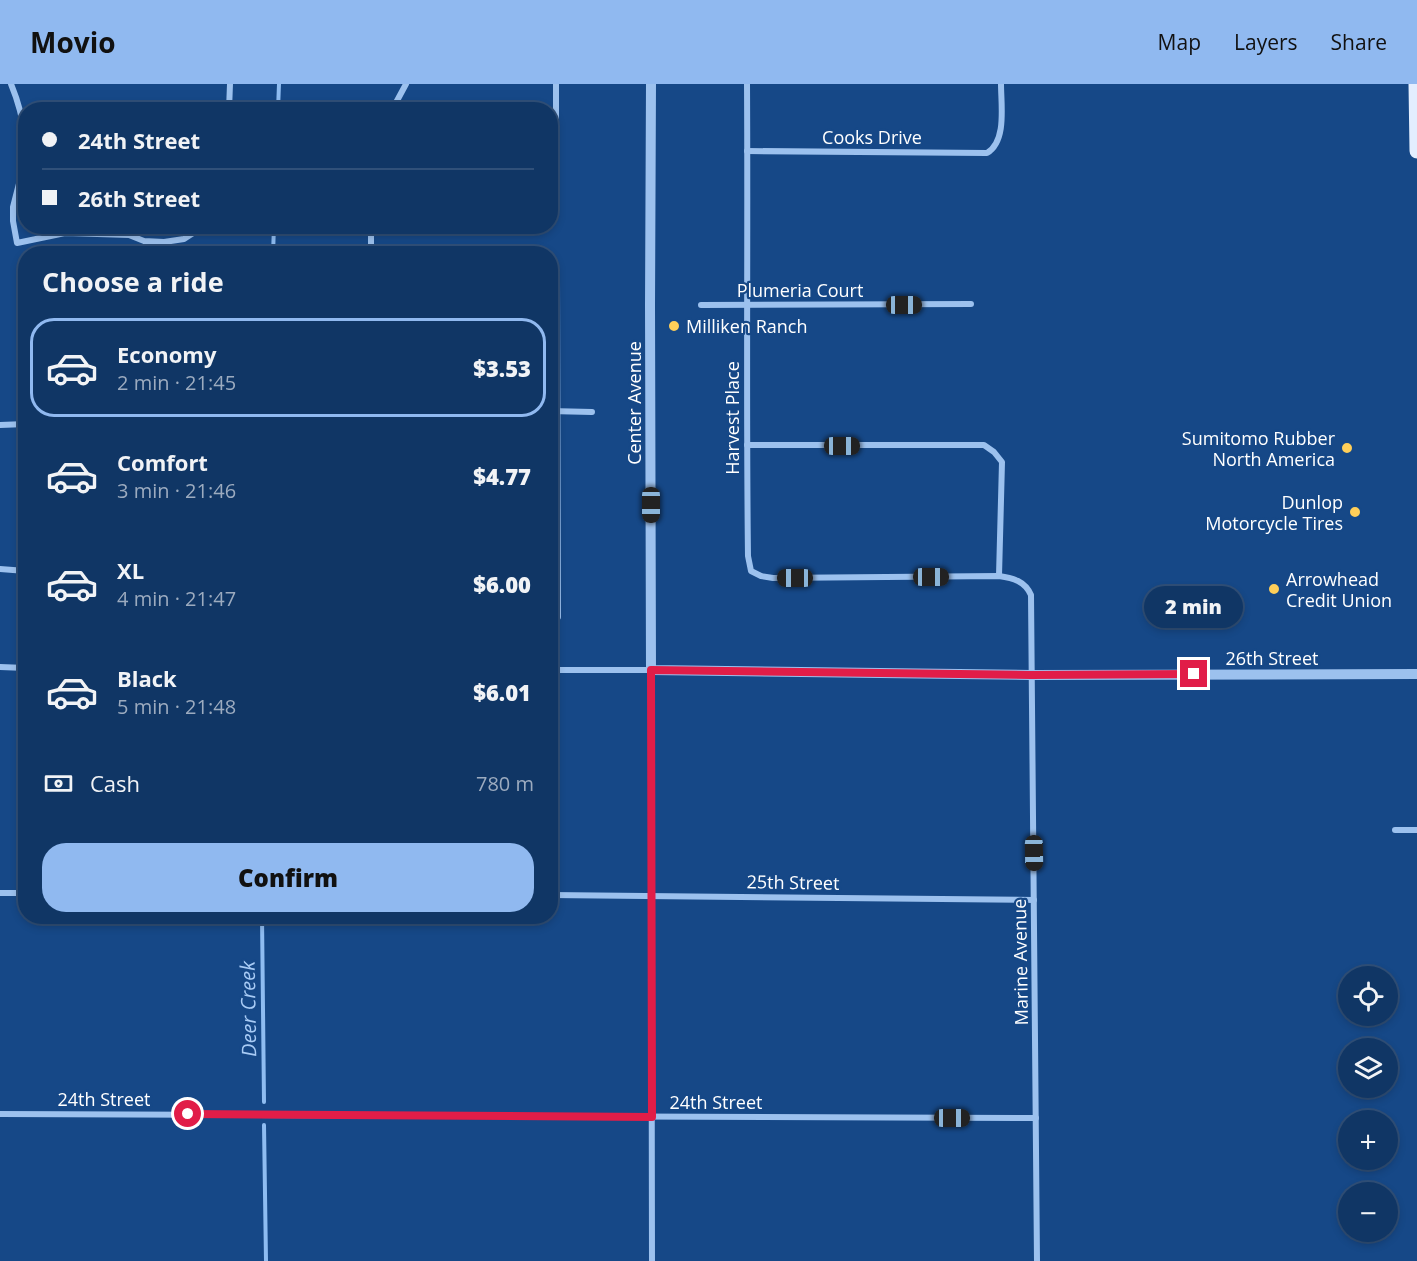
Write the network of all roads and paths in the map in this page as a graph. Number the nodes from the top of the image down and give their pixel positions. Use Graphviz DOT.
graph roads {
  1 [pos="11,84"];
  2 [pos="230,84"];
  3 [pos="406,84"];
  4 [pos="556,84"];
  5 [pos="651,84"];
  6 [pos="747,84"];
  7 [pos="1001,84"];
  8 [pos="1416,84"];
  9 [pos="18,102"];
  10 [pos="229,102"];
  11 [pos="396,102"];
  12 [pos="555,102"];
  13 [pos="747,151"];
  14 [pos="1417,152"];
  15 [pos="18,188"];
  16 [pos="60,234"];
  17 [pos="97,234"];
  18 [pos="192,234"];
  19 [pos="971,304"];
  20 [pos="701,305"];
  21 [pos="747,305"];
  22 [pos="558,411"];
  23 [pos="592,412"];
  24 [pos="18,424"];
  25 [pos="0,425"];
  26 [pos="747,446"];
  27 [pos="0,569"];
  28 [pos="18,570"];
  29 [pos="999,576"];
  30 [pos="0,668"];
  31 [pos="18,668"];
  32 [pos="558,670"];
  33 [pos="651,670"];
  34 [pos="1417,674"];
  35 [pos="1031,675"];
  36 [pos="1395,830"];
  37 [pos="1417,830"];
  38 [pos="0,893"];
  39 [pos="18,893"];
  40 [pos="558,895"];
  41 [pos="652,896"];
  42 [pos="1034,900"];
  43 [pos="0,1114"];
  44 [pos="652,1117"];
  45 [pos="1036,1118"];
  46 [pos="652,1261"];
  47 [pos="1037,1261"];
  1 -- 9 [label="street"];
  2 -- 10 [label="street"];
  3 -- 11 [label="street"];
  4 -- 12 [label="street"];
  5 -- 33 [label="street, Center Avenue"];
  6 -- 13 [label="street, Harvest Place"];
  7 -- 13 [label="street, Cooks Drive"];
  8 -- 14 [label="main road"];
  13 -- 21 [label="street, Harvest Place"];
  15 -- 16 [label="street"];
  17 -- 18 [label="street"];
  19 -- 21 [label="street, Plumeria Court"];
  20 -- 21 [label="street, Plumeria Court"];
  21 -- 26 [label="street, Harvest Place"];
  22 -- 23 [label="street"];
  24 -- 25 [label="street"];
  26 -- 29 [label="street, Harvest Place"];
  26 -- 29 [label="street"];
  27 -- 28 [label="street"];
  29 -- 35 [label="street, Marine Avenue"];
  30 -- 31 [label="street"];
  32 -- 33 [label="street, 26th Street"];
  33 -- 35 [label="street, 26th Street"];
  33 -- 41 [label="street, Center Avenue"];
  34 -- 35 [label="street, 26th Street"];
  35 -- 42 [label="street, Marine Avenue"];
  36 -- 37 [label="street"];
  38 -- 39 [label="street"];
  40 -- 41 [label="street, 25th Street"];
  41 -- 42 [label="street, 25th Street"];
  41 -- 44 [label="street, Center Avenue"];
  42 -- 45 [label="street, Marine Avenue"];
  43 -- 44 [label="street, 24th Street"];
  44 -- 45 [label="street, 24th Street"];
  44 -- 46 [label="street, Center Avenue"];
  45 -- 47 [label="street, Marine Avenue"];
}
